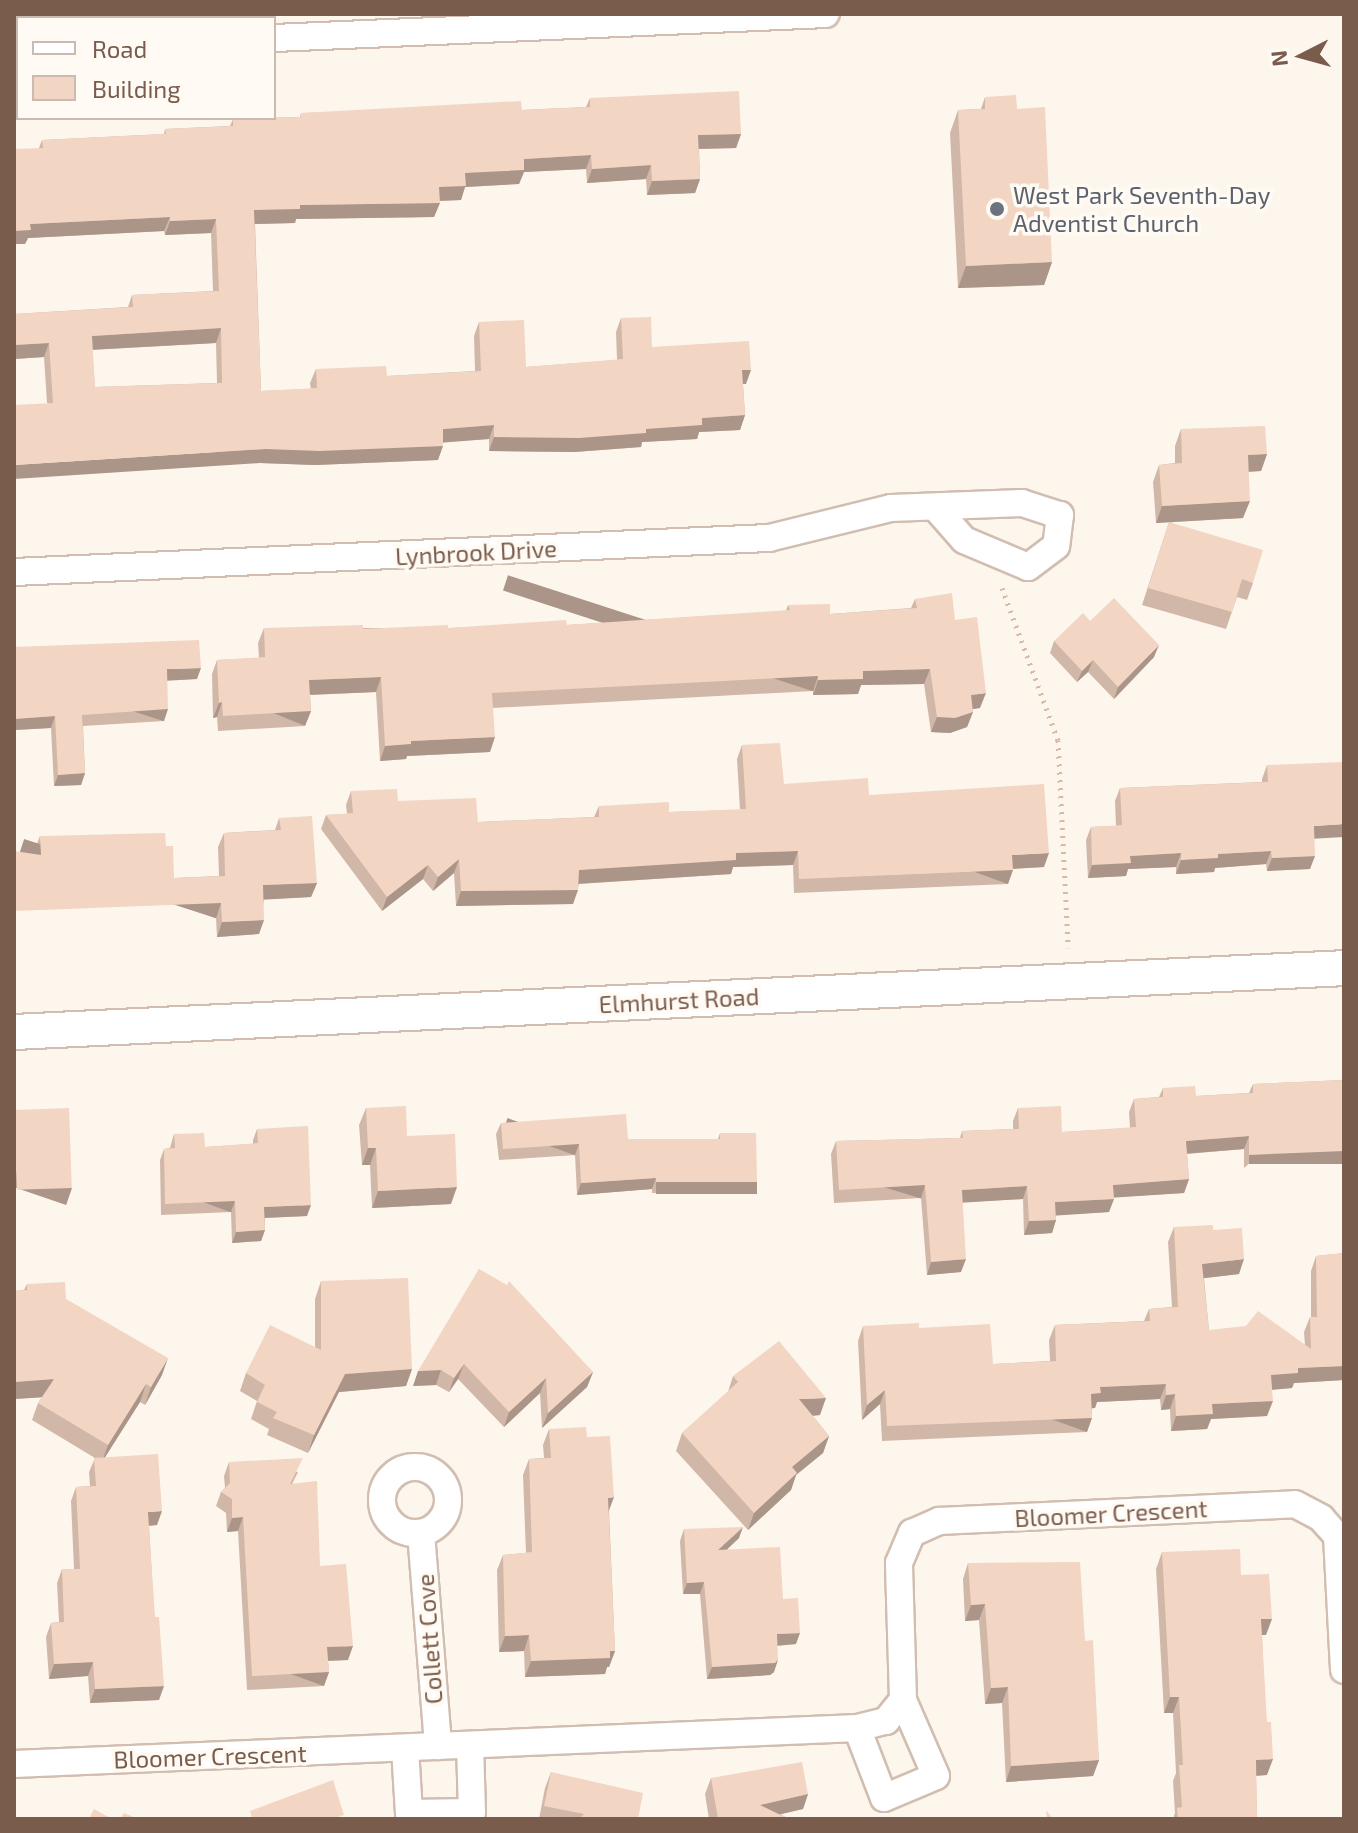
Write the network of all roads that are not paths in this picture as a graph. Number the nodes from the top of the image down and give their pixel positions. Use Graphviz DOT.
graph roads {
  1 [pos="825,14"];
  2 [pos="290,29"];
  3 [pos="935,507"];
  4 [pos="14,572"];
  5 [pos="1344,968"];
  6 [pos="14,1032"];
  7 [pos="421,1533"];
  8 [pos="1344,1670"];
  9 [pos="903,1700"];
  10 [pos="857,1728"];
  11 [pos="470,1745"];
  12 [pos="438,1746"];
  13 [pos="405,1748"];
  14 [pos="14,1764"];
  1 -- 2 [label="street"];
  3 -- 3 [label="street, Lynbrook Drive"];
  3 -- 4 [label="street, Lynbrook Drive"];
  5 -- 6 [label="street, Elmhurst Road"];
  7 -- 12 [label="street, Collett Cove"];
  8 -- 9 [label="street, Bloomer Crescent"];
  9 -- 10 [label="street, Bloomer Crescent"];
  9 -- 10 [label="street, Bloomer Crescent"];
  10 -- 11 [label="street, Bloomer Crescent"];
  11 -- 12 [label="street, Bloomer Crescent"];
  11 -- 13 [label="street"];
  12 -- 13 [label="street, Bloomer Crescent"];
  13 -- 14 [label="street, Bloomer Crescent"];
}
